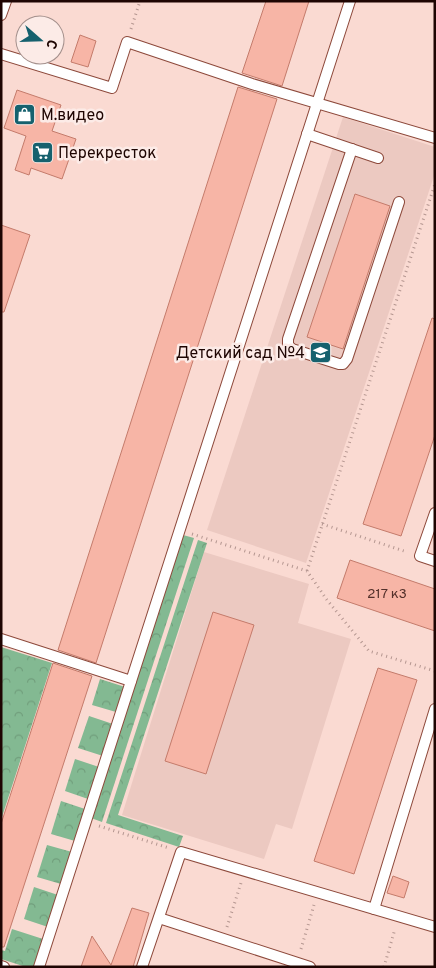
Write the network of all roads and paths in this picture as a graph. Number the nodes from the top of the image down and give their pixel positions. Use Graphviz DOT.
graph roads {
  1 [pos="6,1"];
  2 [pos="140,1"];
  3 [pos="350,1"];
  4 [pos="1,15"];
  5 [pos="126,42"];
  6 [pos="1,54"];
  7 [pos="317,102"];
  8 [pos="307,134"];
  9 [pos="435,138"];
  10 [pos="352,149"];
  11 [pos="378,158"];
  12 [pos="435,184"];
  13 [pos="399,202"];
  14 [pos="435,513"];
  15 [pos="322,524"];
  16 [pos="179,530"];
  17 [pos="420,556"];
  18 [pos="435,561"];
  19 [pos="307,571"];
  20 [pos="1,639"];
  21 [pos="435,671"];
  22 [pos="131,682"];
  23 [pos="435,709"];
  24 [pos="86,822"];
  25 [pos="181,852"];
  26 [pos="244,870"];
  27 [pos="317,892"];
  28 [pos="374,909"];
  29 [pos="399,916"];
  30 [pos="158,918"];
  31 [pos="435,927"];
  32 [pos="223,939"];
  33 [pos="297,963"];
  34 [pos="39,967"];
  35 [pos="142,967"];
  36 [pos="310,967"];
  37 [pos="384,967"];
  1 -- 4 [label="lane"];
  2 -- 5 [label="path"];
  3 -- 7 [label="lane"];
  5 -- 6 [label="lane"];
  5 -- 7 [label="lane"];
  7 -- 8 [label="lane"];
  7 -- 9 [label="lane"];
  8 -- 10 [label="lane"];
  8 -- 16 [label="lane"];
  10 -- 11 [label="lane"];
  10 -- 13 [label="lane"];
  12 -- 15 [label="path"];
  14 -- 17 [label="lane"];
  15 -- 17 [label="path"];
  15 -- 19 [label="path"];
  16 -- 19 [label="path"];
  16 -- 22 [label="lane"];
  17 -- 18 [label="lane"];
  19 -- 21 [label="path"];
  20 -- 22 [label="lane"];
  22 -- 24 [label="lane"];
  23 -- 28 [label="lane"];
  24 -- 25 [label="path"];
  24 -- 34 [label="lane"];
  25 -- 26 [label="lane"];
  25 -- 30 [label="lane"];
  26 -- 27 [label="lane"];
  26 -- 32 [label="path"];
  27 -- 28 [label="lane"];
  27 -- 33 [label="path"];
  28 -- 29 [label="lane"];
  29 -- 31 [label="lane"];
  29 -- 37 [label="path"];
  30 -- 32 [label="lane"];
  30 -- 35 [label="lane"];
  32 -- 33 [label="lane"];
  33 -- 36 [label="lane"];
}
